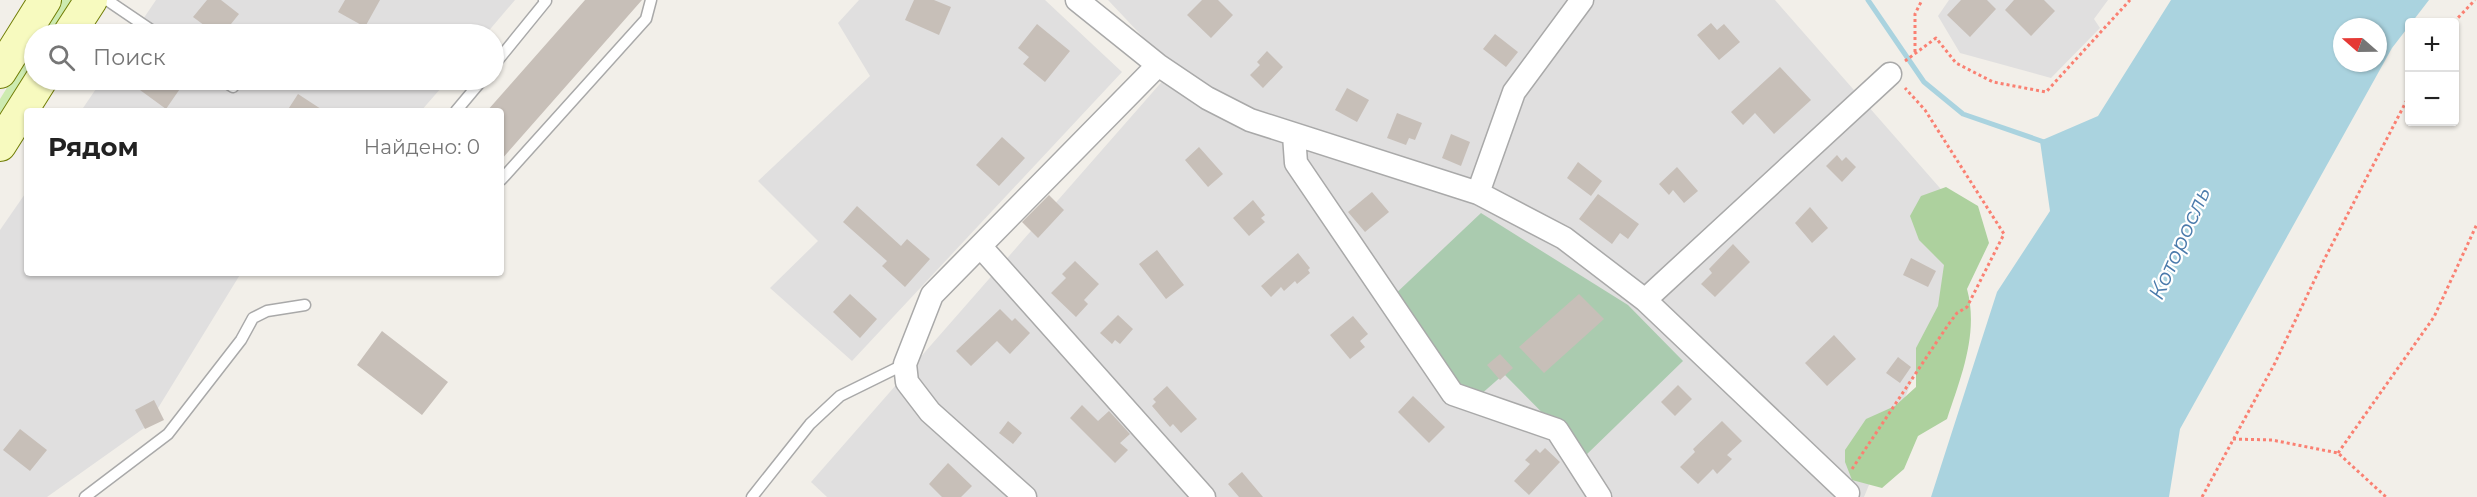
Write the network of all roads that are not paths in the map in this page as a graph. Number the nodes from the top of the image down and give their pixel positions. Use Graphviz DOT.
graph roads {
  1 [pos="45,0"];
  2 [pos="91,0"];
  3 [pos="107,0"];
  4 [pos="544,0"];
  5 [pos="651,0"];
  6 [pos="1077,0"];
  7 [pos="1582,0"];
  8 [pos="30,24"];
  9 [pos="75,24"];
  10 [pos="142,24"];
  11 [pos="24,34"];
  12 [pos="504,53"];
  13 [pos="1158,65"];
  14 [pos="0,72"];
  15 [pos="1897,80"];
  16 [pos="35,90"];
  17 [pos="474,90"];
  18 [pos="459,108"];
  19 [pos="1293,135"];
  20 [pos="0,146"];
  21 [pos="504,177"];
  22 [pos="1478,193"];
  23 [pos="981,247"];
  24 [pos="1645,300"];
  25 [pos="305,305"];
  26 [pos="905,364"];
  27 [pos="1846,490"];
  28 [pos="85,497"];
  29 [pos="752,497"];
  30 [pos="1025,497"];
  31 [pos="1204,497"];
  32 [pos="1600,497"];
  1 -- 8 [label="main road"];
  2 -- 9 [label="main road"];
  3 -- 10 [label="lane"];
  4 -- 12 [label="lane"];
  5 -- 21 [label="lane"];
  6 -- 13 [label="street"];
  7 -- 22 [label="street"];
  11 -- 14 [label="main road"];
  13 -- 19 [label="street"];
  13 -- 23 [label="street"];
  15 -- 24 [label="street"];
  16 -- 20 [label="main road"];
  17 -- 18 [label="lane"];
  19 -- 22 [label="street"];
  19 -- 32 [label="street"];
  22 -- 24 [label="street"];
  23 -- 26 [label="street"];
  23 -- 31 [label="street"];
  24 -- 27 [label="street"];
  25 -- 28 [label="lane"];
  26 -- 29 [label="lane"];
  26 -- 30 [label="street"];
}
